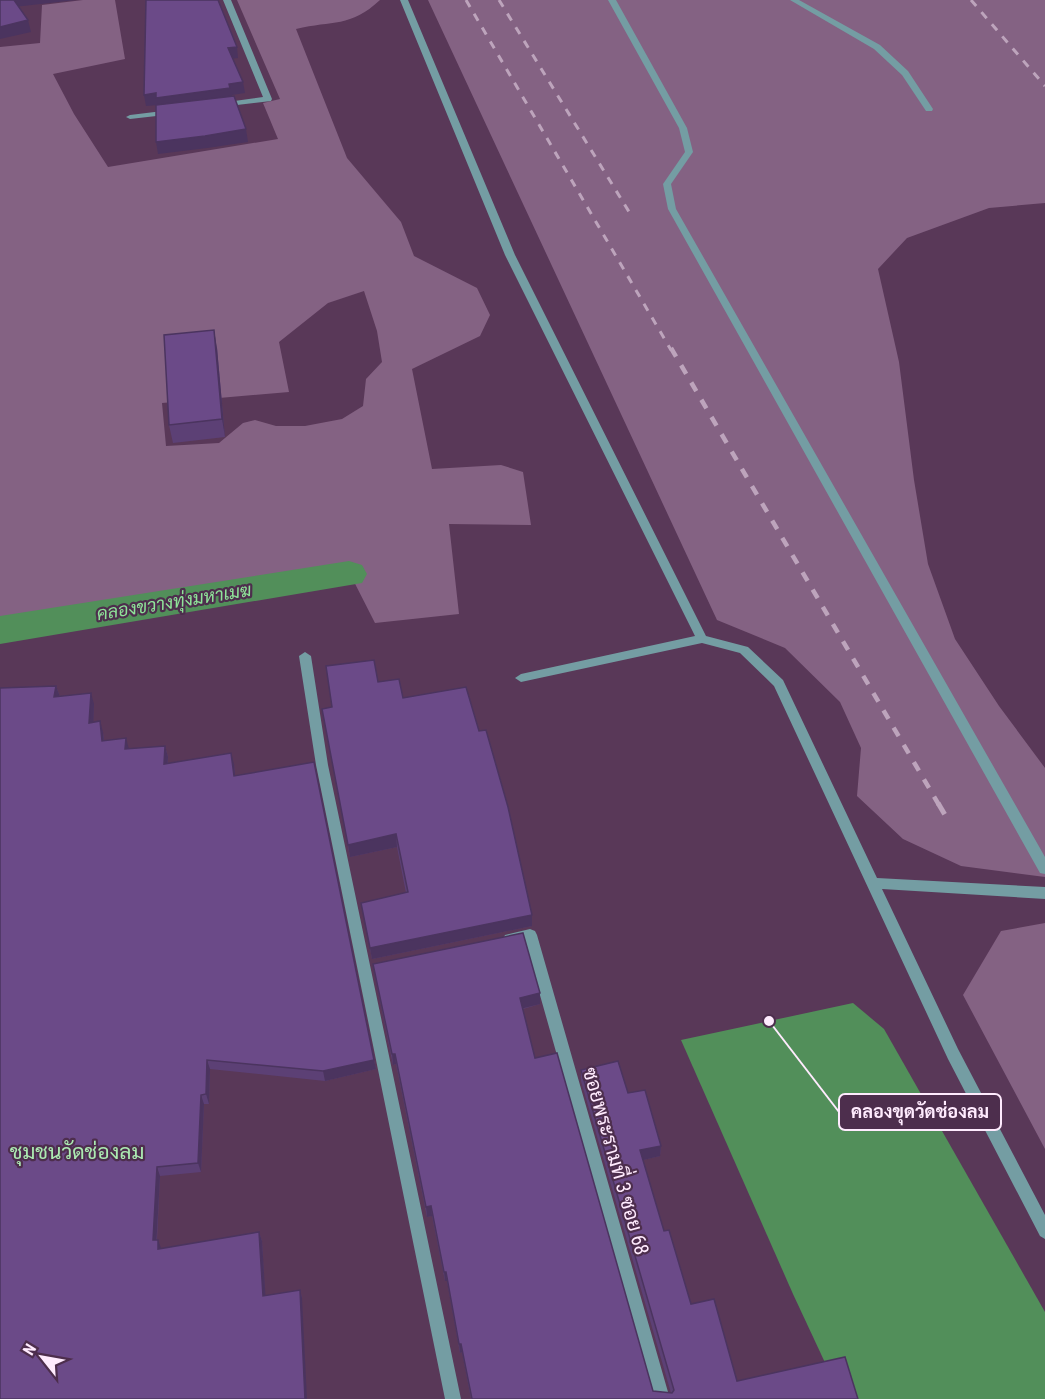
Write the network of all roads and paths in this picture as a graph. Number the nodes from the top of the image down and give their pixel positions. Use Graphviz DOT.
graph roads {
  1 [pos="227,0"];
  2 [pos="404,0"];
  3 [pos="612,0"];
  4 [pos="794,0"];
  5 [pos="211,106"];
  6 [pos="929,109"];
  7 [pos="176,111"];
  8 [pos="130,117"];
  9 [pos="702,639"];
  10 [pos="305,656"];
  11 [pos="521,678"];
  12 [pos="1045,869"];
  13 [pos="873,884"];
  14 [pos="1045,893"];
  15 [pos="497,942"];
  16 [pos="1045,1231"];
  17 [pos="453,1399"];
  18 [pos="662,1399"];
  1 -- 5 [label="street"];
  2 -- 9 [label="street"];
  3 -- 12 [label="street"];
  4 -- 6 [label="street"];
  7 -- 8 [label="street"];
  9 -- 11 [label="street"];
  9 -- 13 [label="street"];
  10 -- 17 [label="street"];
  13 -- 14 [label="street"];
  13 -- 16 [label="street"];
  15 -- 18 [label="street, ซอยพระรามที่ 3 ซอย 68"];
}
